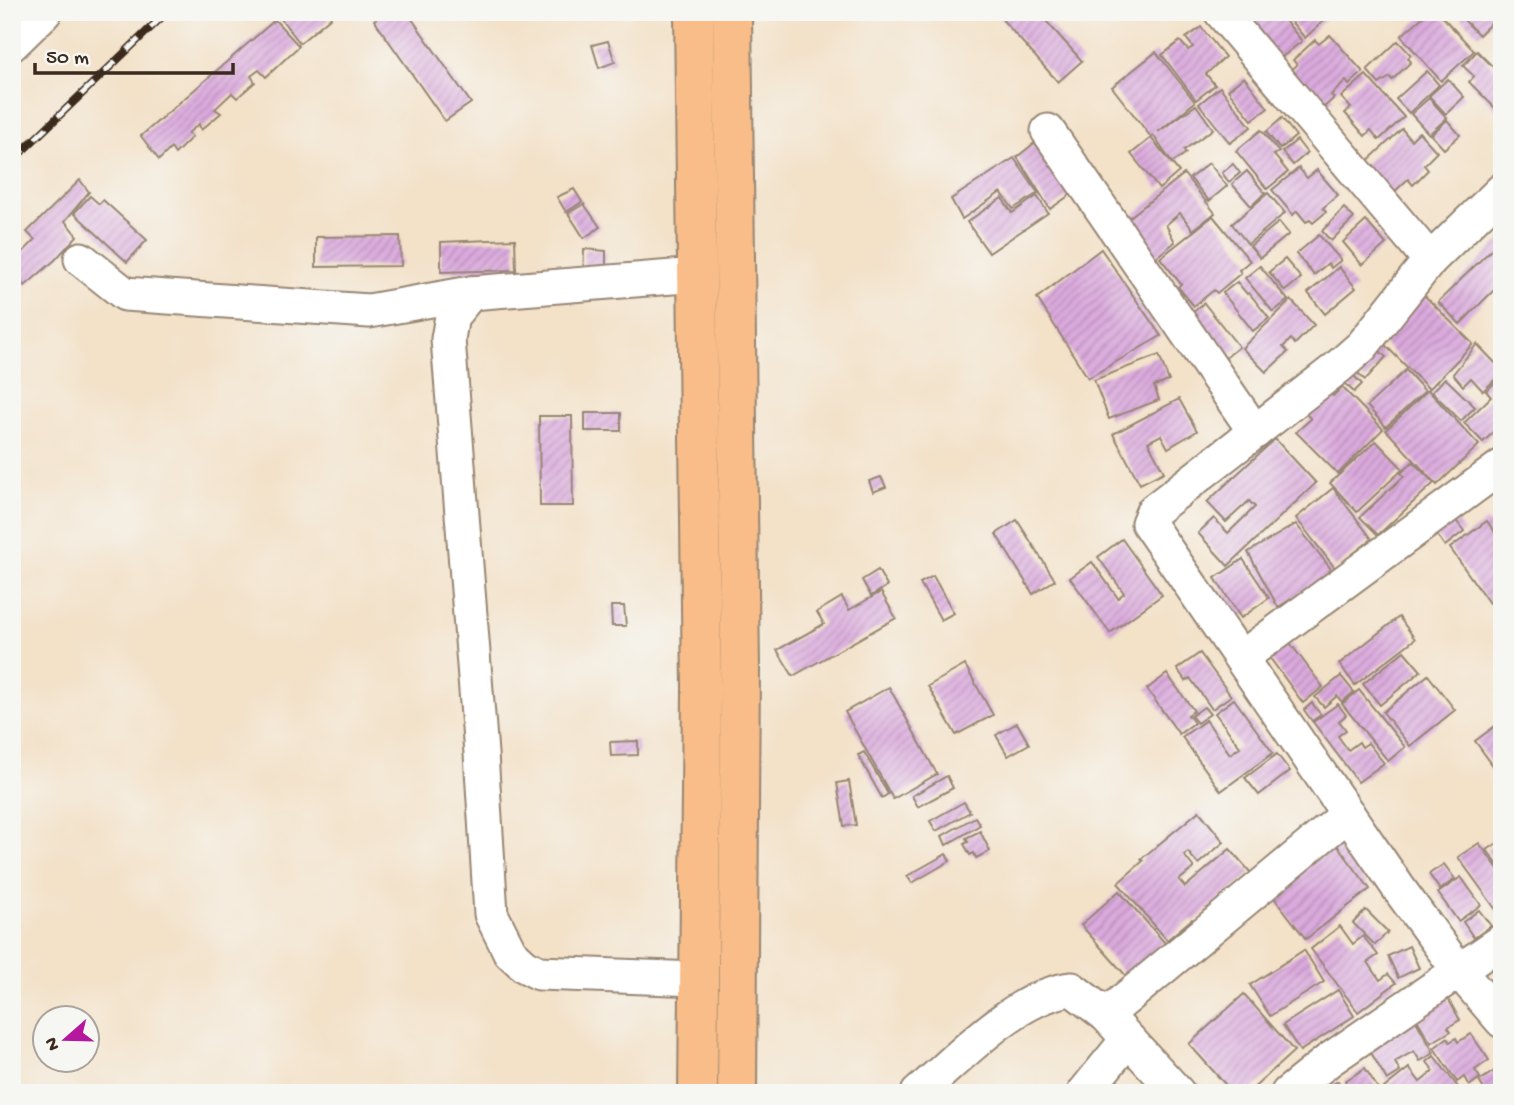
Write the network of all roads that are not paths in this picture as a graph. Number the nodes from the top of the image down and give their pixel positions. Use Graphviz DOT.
graph roads {
  1 [pos="45,12"];
  2 [pos="694,12"];
  3 [pos="732,12"];
  4 [pos="1221,12"];
  5 [pos="12,44"];
  6 [pos="1048,131"];
  7 [pos="1502,190"];
  8 [pos="81,260"];
  9 [pos="1430,260"];
  10 [pos="698,275"];
  11 [pos="471,293"];
  12 [pos="1255,432"];
  13 [pos="1502,466"];
  14 [pos="1241,658"];
  15 [pos="1348,814"];
  16 [pos="1502,942"];
  17 [pos="1460,971"];
  18 [pos="698,979"];
  19 [pos="1502,1021"];
  20 [pos="1117,1027"];
  21 [pos="698,1093"];
  22 [pos="737,1093"];
  23 [pos="918,1093"];
  24 [pos="1084,1093"];
  25 [pos="1178,1093"];
  26 [pos="1288,1093"];
  1 -- 5 [label="street"];
  2 -- 10 [label="highway"];
  3 -- 22 [label="highway"];
  4 -- 9 [label="street"];
  6 -- 12 [label="street"];
  7 -- 9 [label="street"];
  8 -- 11 [label="street"];
  9 -- 12 [label="street"];
  10 -- 11 [label="street"];
  10 -- 18 [label="highway"];
  11 -- 18 [label="street"];
  12 -- 14 [label="street"];
  13 -- 14 [label="street"];
  14 -- 15 [label="street"];
  15 -- 17 [label="street"];
  15 -- 20 [label="street"];
  16 -- 17 [label="street"];
  17 -- 19 [label="street"];
  17 -- 26 [label="street"];
  18 -- 21 [label="highway"];
  20 -- 23 [label="street"];
  20 -- 24 [label="street"];
  20 -- 25 [label="street"];
}
